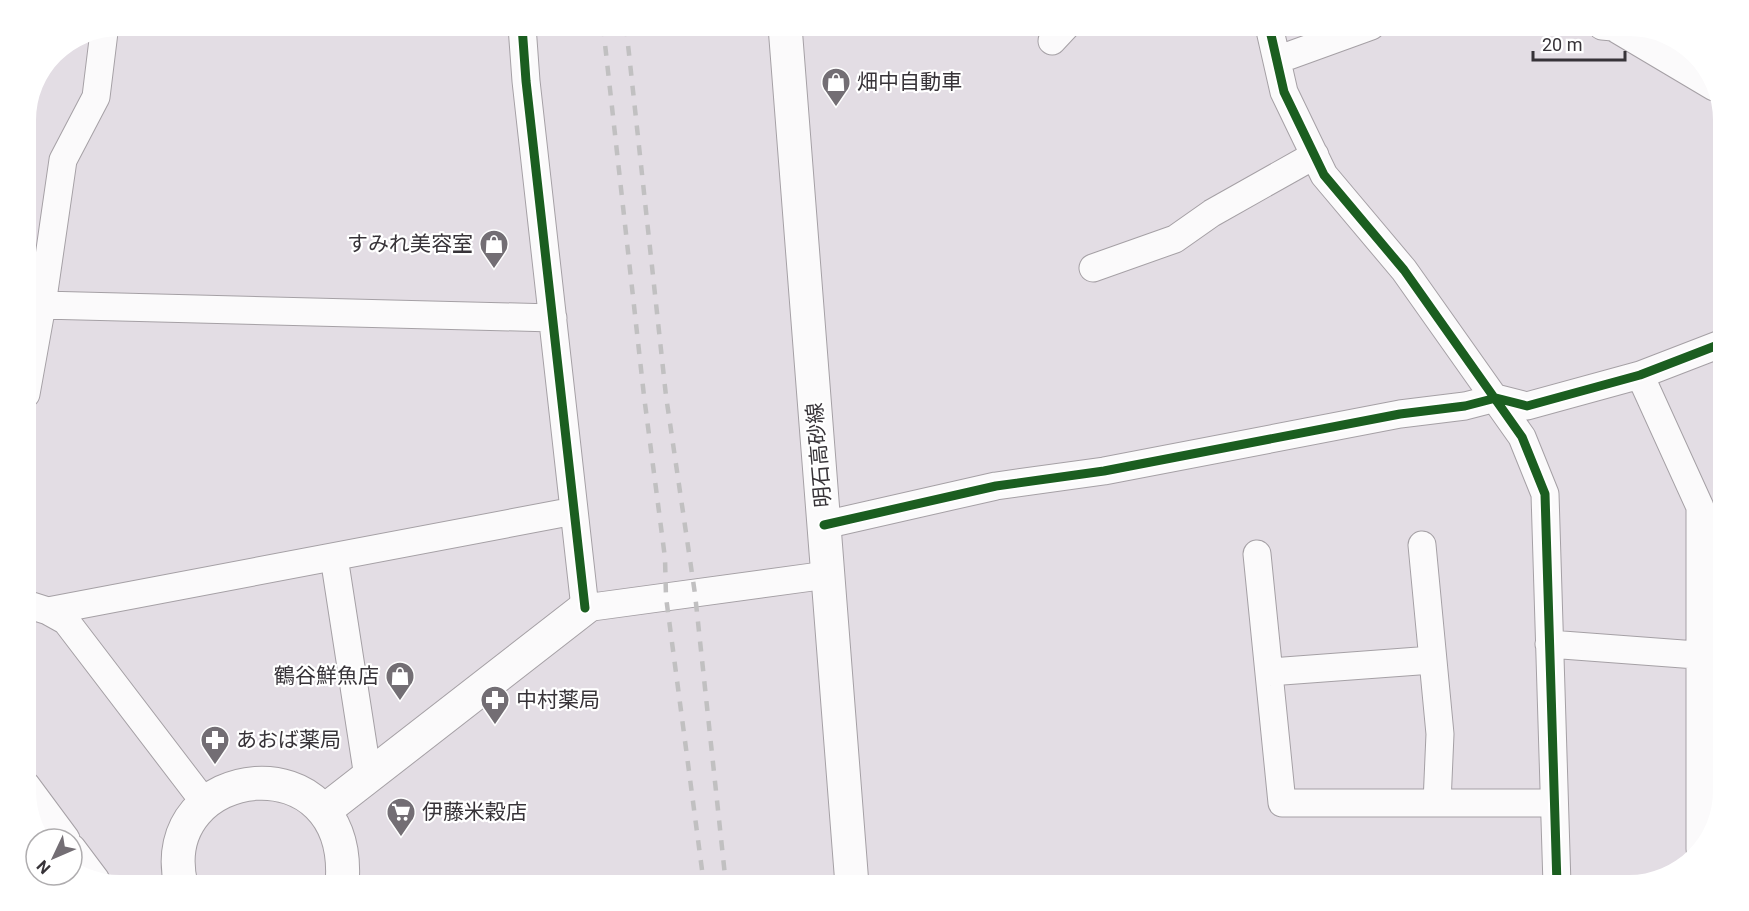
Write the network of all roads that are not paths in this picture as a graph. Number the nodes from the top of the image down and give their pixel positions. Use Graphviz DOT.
graph roads {
  1 [pos="523,36"];
  2 [pos="785,36"];
  3 [pos="1271,36"];
  4 [pos="1343,36"];
  5 [pos="1628,36"];
  6 [pos="103,38"];
  7 [pos="1276,60"];
  8 [pos="1703,80"];
  9 [pos="1315,155"];
  10 [pos="1093,268"];
  11 [pos="42,305"];
  12 [pos="553,318"];
  13 [pos="36,338"];
  14 [pos="1713,347"];
  15 [pos="1640,375"];
  16 [pos="1496,398"];
  17 [pos="574,511"];
  18 [pos="824,525"];
  19 [pos="1422,545"];
  20 [pos="1257,554"];
  21 [pos="334,557"];
  22 [pos="826,575"];
  23 [pos="37,608"];
  24 [pos="585,608"];
  25 [pos="1549,644"];
  26 [pos="1712,656"];
  27 [pos="1432,660"];
  28 [pos="1269,672"];
  29 [pos="368,777"];
  30 [pos="36,799"];
  31 [pos="205,803"];
  32 [pos="1437,803"];
  33 [pos="1554,803"];
  34 [pos="324,811"];
  35 [pos="57,827"];
  36 [pos="1701,834"];
  37 [pos="179,875"];
  38 [pos="342,875"];
  39 [pos="851,875"];
  40 [pos="1557,875"];
  1 -- 12 [label="street"];
  2 -- 18 [label="main road, 明石高砂線"];
  3 -- 7 [label="street"];
  4 -- 7 [label="street"];
  5 -- 8 [label="street"];
  6 -- 11 [label="street"];
  7 -- 9 [label="street"];
  9 -- 10 [label="street"];
  9 -- 16 [label="street"];
  11 -- 12 [label="street"];
  11 -- 13 [label="street"];
  12 -- 17 [label="street"];
  14 -- 15 [label="street"];
  15 -- 16 [label="street"];
  15 -- 26 [label="street"];
  16 -- 18 [label="street"];
  16 -- 25 [label="street"];
  17 -- 21 [label="street"];
  17 -- 24 [label="street"];
  18 -- 22 [label="main road, 明石高砂線"];
  19 -- 27 [label="street"];
  20 -- 28 [label="street"];
  21 -- 23 [label="street"];
  21 -- 29 [label="street"];
  22 -- 24 [label="street"];
  22 -- 39 [label="main road, 明石高砂線"];
  23 -- 31 [label="street"];
  24 -- 29 [label="main road"];
  25 -- 26 [label="street"];
  25 -- 33 [label="street"];
  26 -- 36 [label="street"];
  27 -- 28 [label="street"];
  27 -- 32 [label="street"];
  28 -- 32 [label="street"];
  29 -- 34 [label="main road"];
  30 -- 35 [label="street"];
  31 -- 34 [label="main road"];
  31 -- 37 [label="main road"];
  32 -- 33 [label="street"];
  33 -- 40 [label="street"];
  34 -- 38 [label="main road"];
}
